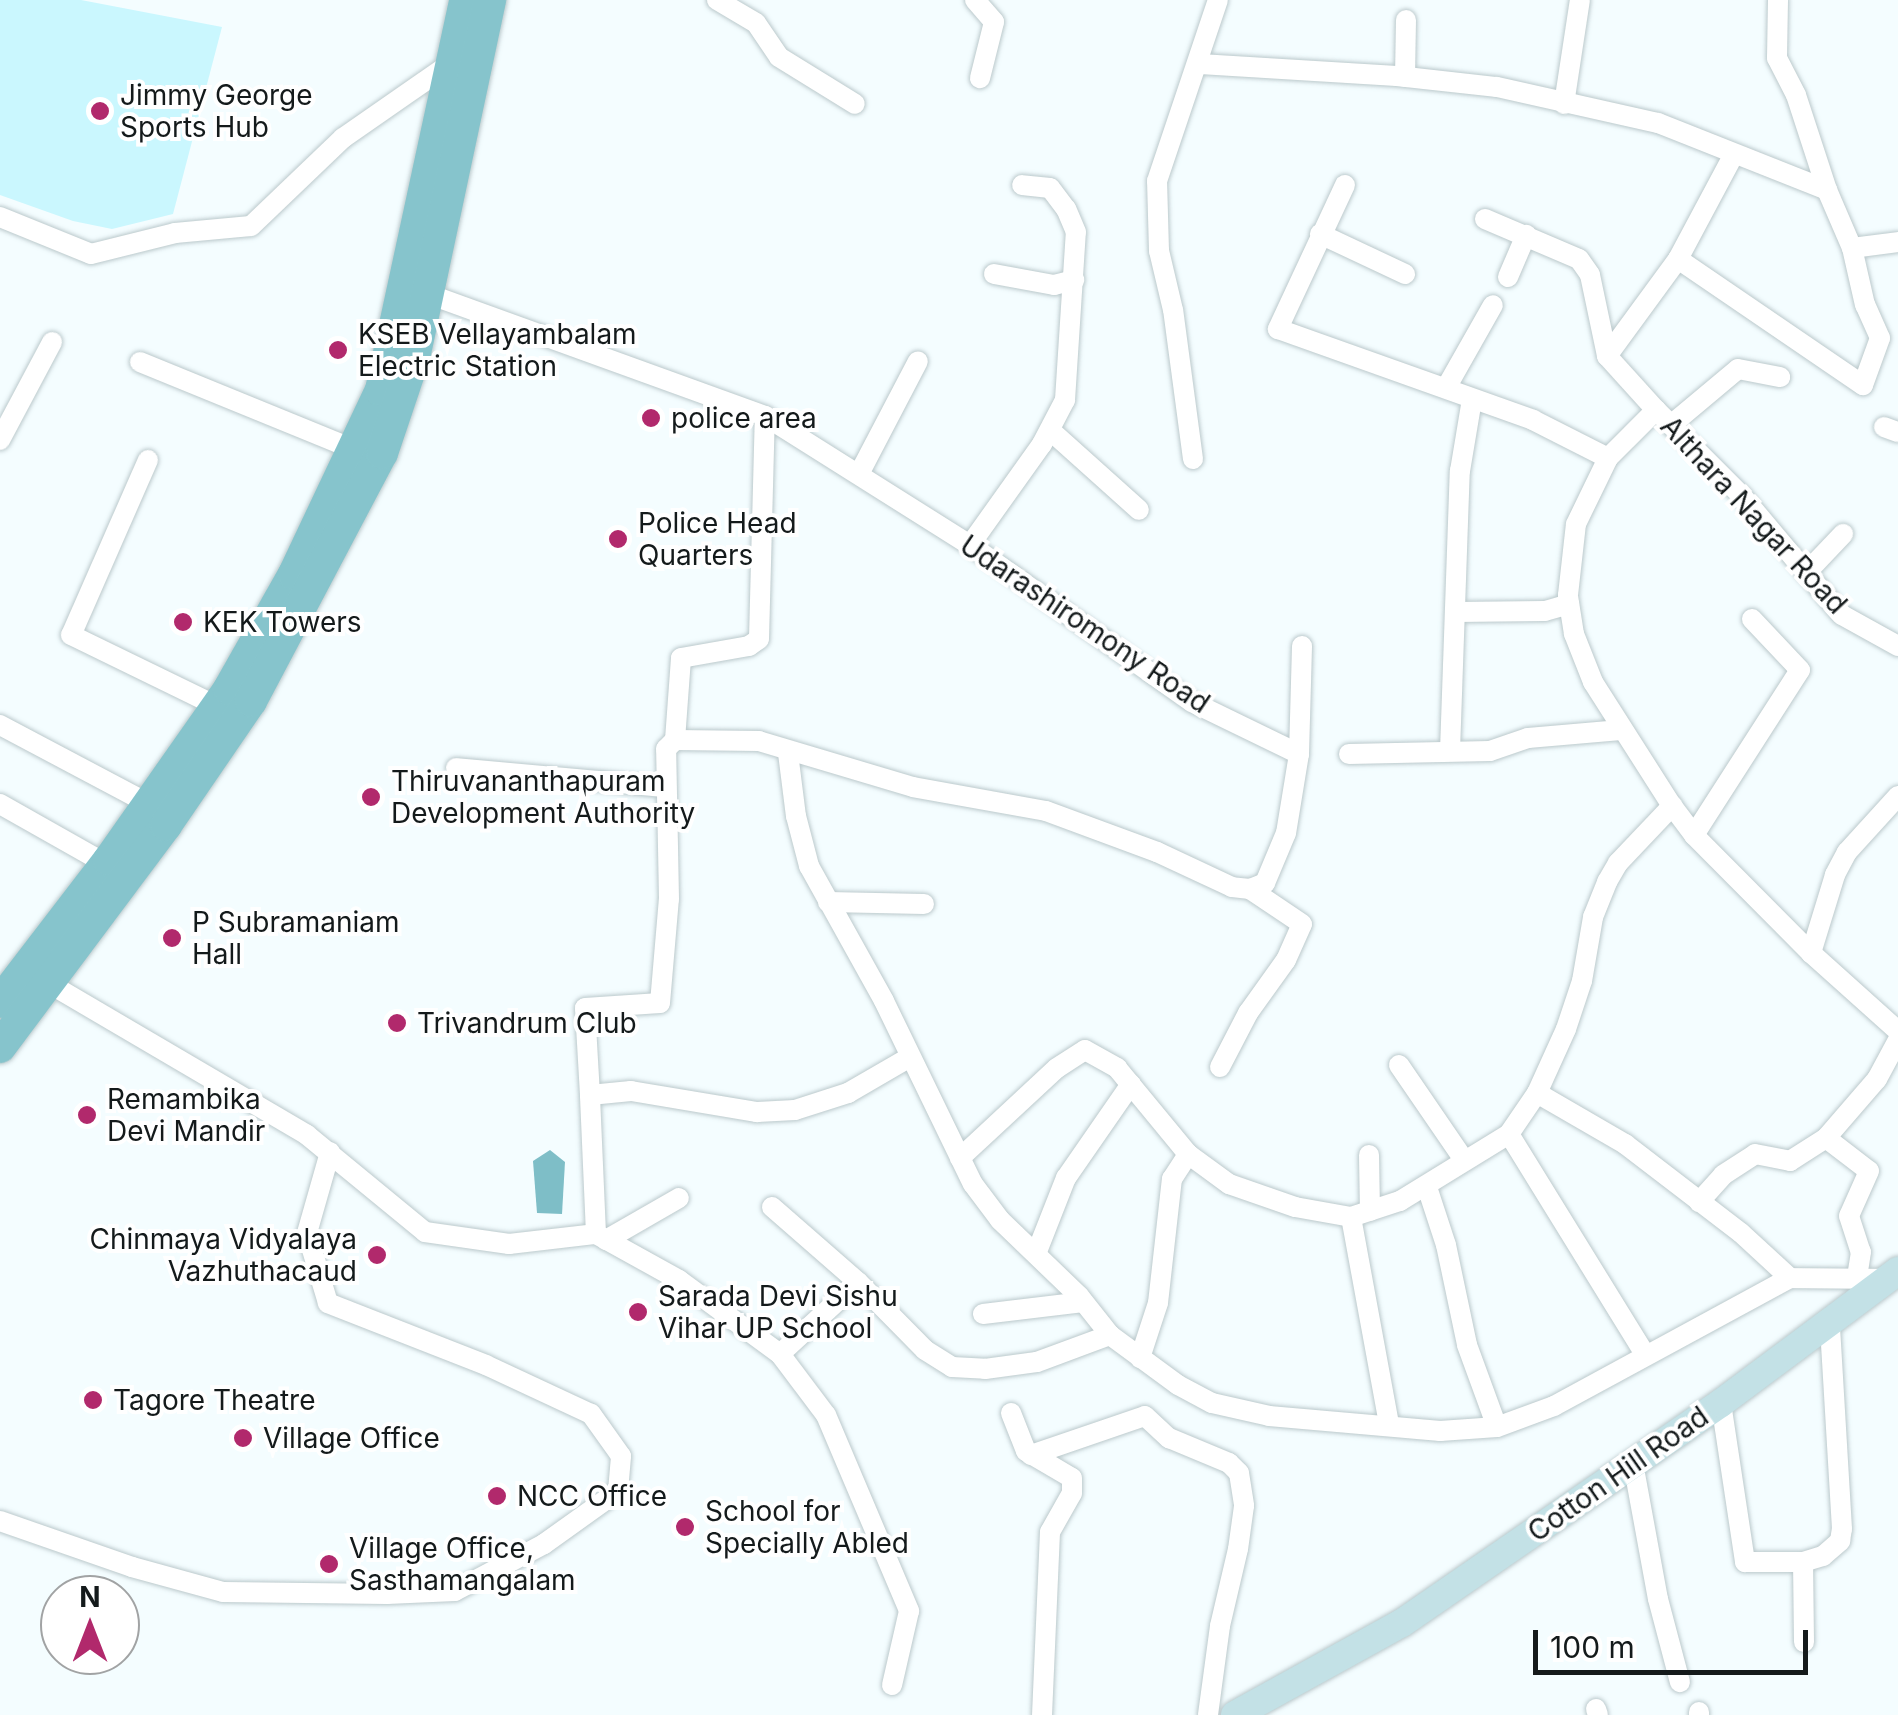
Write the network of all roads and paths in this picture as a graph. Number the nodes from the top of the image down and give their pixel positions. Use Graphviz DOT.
graph roads {
  1 [pos="464,0"];
  2 [pos="490,0"];
  3 [pos="716,0"];
  4 [pos="974,0"];
  5 [pos="1218,0"];
  6 [pos="1580,0"];
  7 [pos="1778,0"];
  8 [pos="1406,20"];
  9 [pos="1200,64"];
  10 [pos="448,65"];
  11 [pos="1405,77"];
  12 [pos="980,78"];
  13 [pos="855,104"];
  14 [pos="1564,104"];
  15 [pos="1733,156"];
  16 [pos="1022,185"];
  17 [pos="1345,185"];
  18 [pos="1827,190"];
  19 [pos="0,217"];
  20 [pos="1485,220"];
  21 [pos="1320,234"];
  22 [pos="1526,235"];
  23 [pos="1898,242"];
  24 [pos="1852,248"];
  25 [pos="1678,259"];
  26 [pos="994,274"];
  27 [pos="1405,274"];
  28 [pos="1508,277"];
  29 [pos="1074,280"];
  30 [pos="416,290"];
  31 [pos="1493,305"];
  32 [pos="52,342"];
  33 [pos="1606,356"];
  34 [pos="918,360"];
  35 [pos="140,362"];
  36 [pos="1780,377"];
  37 [pos="1446,388"];
  38 [pos="1472,398"];
  39 [pos="765,416"];
  40 [pos="1664,418"];
  41 [pos="1051,430"];
  42 [pos="0,440"];
  43 [pos="366,454"];
  44 [pos="1608,458"];
  45 [pos="1193,459"];
  46 [pos="148,460"];
  47 [pos="859,474"];
  48 [pos="1139,510"];
  49 [pos="1843,534"];
  50 [pos="970,544"];
  51 [pos="1806,573"];
  52 [pos="1569,604"];
  53 [pos="1456,612"];
  54 [pos="1752,619"];
  55 [pos="1895,637"];
  56 [pos="1302,646"];
  57 [pos="229,712"];
  58 [pos="0,725"];
  59 [pos="1621,730"];
  60 [pos="676,740"];
  61 [pos="1450,751"];
  62 [pos="788,753"];
  63 [pos="1299,754"];
  64 [pos="1349,754"];
  65 [pos="456,768"];
  66 [pos="665,788"];
  67 [pos="1898,796"];
  68 [pos="0,804"];
  69 [pos="149,804"];
  70 [pos="1672,806"];
  71 [pos="1694,835"];
  72 [pos="106,864"];
  73 [pos="1250,889"];
  74 [pos="828,902"];
  75 [pos="924,904"];
  76 [pos="1811,953"];
  77 [pos="50,984"];
  78 [pos="0,1002"];
  79 [pos="1898,1031"];
  80 [pos="1898,1040"];
  81 [pos="0,1047"];
  82 [pos="910,1057"];
  83 [pos="1399,1065"];
  84 [pos="1220,1067"];
  85 [pos="1131,1084"];
  86 [pos="1537,1093"];
  87 [pos="590,1095"];
  88 [pos="1510,1134"];
  89 [pos="1826,1138"];
  90 [pos="330,1152"];
  91 [pos="1188,1154"];
  92 [pos="1369,1155"];
  93 [pos="960,1158"];
  94 [pos="1464,1160"];
  95 [pos="1427,1187"];
  96 [pos="679,1198"];
  97 [pos="1700,1202"];
  98 [pos="772,1207"];
  99 [pos="1360,1214"];
  100 [pos="601,1237"];
  101 [pos="1036,1254"];
  102 [pos="1880,1276"];
  103 [pos="1790,1278"];
  104 [pos="858,1282"];
  105 [pos="1083,1302"];
  106 [pos="983,1314"];
  107 [pos="1830,1324"];
  108 [pos="1110,1336"];
  109 [pos="1644,1353"];
  110 [pos="780,1354"];
  111 [pos="1140,1358"];
  112 [pos="1721,1403"];
  113 [pos="1011,1412"];
  114 [pos="1389,1424"];
  115 [pos="1497,1428"];
  116 [pos="1031,1454"];
  117 [pos="1633,1464"];
  118 [pos="0,1521"];
  119 [pos="1803,1562"];
  120 [pos="1804,1642"];
  121 [pos="1680,1682"];
  122 [pos="892,1685"];
  123 [pos="1042,1715"];
  124 [pos="1208,1715"];
  125 [pos="1235,1715"];
  1 -- 10 [label="main road"];
  2 -- 30 [label="main road"];
  3 -- 13 [label="street"];
  4 -- 12 [label="street"];
  5 -- 9 [label="street"];
  6 -- 14 [label="street"];
  7 -- 18 [label="street"];
  8 -- 11 [label="street"];
  9 -- 11 [label="street"];
  9 -- 45 [label="street"];
  10 -- 19 [label="street"];
  10 -- 30 [label="main road"];
  11 -- 14 [label="street"];
  14 -- 15 [label="street"];
  15 -- 18 [label="street"];
  15 -- 25 [label="street"];
  16 -- 29 [label="street"];
  17 -- 21 [label="street"];
  18 -- 24 [label="street"];
  20 -- 22 [label="street"];
  21 -- 27 [label="street"];
  21 -- 37 [label="street"];
  22 -- 28 [label="street"];
  22 -- 33 [label="street"];
  23 -- 24 [label="street"];
  24 -- 25 [label="street"];
  25 -- 33 [label="street"];
  26 -- 29 [label="street"];
  29 -- 41 [label="street"];
  30 -- 39 [label="street, Udarashiromony Road"];
  30 -- 43 [label="main road"];
  31 -- 37 [label="street"];
  32 -- 42 [label="street"];
  33 -- 40 [label="street"];
  34 -- 47 [label="street"];
  35 -- 43 [label="street"];
  36 -- 40 [label="street"];
  37 -- 38 [label="street"];
  38 -- 44 [label="street"];
  38 -- 53 [label="street"];
  39 -- 47 [label="street, Udarashiromony Road"];
  39 -- 60 [label="street"];
  40 -- 44 [label="street, Althara Nagar Road"];
  40 -- 51 [label="street, Althara Nagar Road"];
  41 -- 48 [label="street"];
  41 -- 50 [label="street"];
  43 -- 57 [label="main road"];
  44 -- 52 [label="street, Althara Nagar Road"];
  46 -- 57 [label="street"];
  47 -- 50 [label="street, Udarashiromony Road"];
  49 -- 51 [label="street"];
  50 -- 63 [label="street, Udarashiromony Road"];
  51 -- 55 [label="street, Althara Nagar Road"];
  52 -- 53 [label="street"];
  52 -- 59 [label="street, Althara Nagar Road"];
  53 -- 61 [label="street"];
  54 -- 71 [label="street"];
  56 -- 63 [label="street"];
  57 -- 69 [label="main road"];
  57 -- 77 [label="main road"];
  58 -- 69 [label="street"];
  59 -- 61 [label="street"];
  59 -- 70 [label="street, Althara Nagar Road"];
  60 -- 62 [label="street"];
  60 -- 66 [label="street"];
  61 -- 64 [label="street"];
  62 -- 73 [label="street"];
  62 -- 74 [label="street"];
  63 -- 73 [label="street"];
  65 -- 66 [label="street"];
  66 -- 87 [label="street"];
  67 -- 76 [label="street"];
  68 -- 72 [label="street"];
  69 -- 72 [label="main road"];
  70 -- 71 [label="street, Althara Nagar Road"];
  70 -- 86 [label="street"];
  71 -- 76 [label="street, Althara Nagar Road"];
  72 -- 78 [label="main road"];
  73 -- 84 [label="street"];
  74 -- 75 [label="street"];
  74 -- 82 [label="street"];
  76 -- 79 [label="street, Althara Nagar Road"];
  77 -- 81 [label="main road"];
  77 -- 90 [label="street"];
  80 -- 89 [label="street"];
  82 -- 87 [label="street"];
  82 -- 93 [label="street"];
  83 -- 94 [label="street"];
  85 -- 91 [label="street"];
  85 -- 93 [label="street"];
  85 -- 101 [label="street"];
  86 -- 88 [label="street"];
  86 -- 97 [label="street"];
  87 -- 100 [label="street"];
  88 -- 94 [label="street"];
  88 -- 109 [label="street"];
  89 -- 97 [label="street"];
  89 -- 102 [label="street"];
  90 -- 100 [label="street"];
  90 -- 118 [label="street"];
  91 -- 99 [label="street"];
  91 -- 111 [label="street"];
  92 -- 99 [label="street"];
  93 -- 101 [label="street"];
  94 -- 95 [label="street"];
  95 -- 99 [label="street"];
  95 -- 115 [label="street"];
  96 -- 100 [label="street"];
  97 -- 103 [label="street"];
  98 -- 104 [label="street"];
  99 -- 114 [label="street"];
  100 -- 110 [label="street"];
  101 -- 105 [label="street"];
  102 -- 103 [label="street"];
  102 -- 107 [label="main road, Cotton Hill Road"];
  103 -- 109 [label="street"];
  104 -- 108 [label="street"];
  104 -- 110 [label="street"];
  105 -- 106 [label="street"];
  105 -- 108 [label="street"];
  107 -- 112 [label="main road, Cotton Hill Road"];
  107 -- 119 [label="street"];
  108 -- 111 [label="street"];
  109 -- 115 [label="street"];
  110 -- 122 [label="street"];
  111 -- 114 [label="street"];
  112 -- 117 [label="main road, Cotton Hill Road"];
  112 -- 119 [label="street"];
  113 -- 116 [label="street"];
  114 -- 115 [label="street"];
  116 -- 123 [label="street"];
  116 -- 124 [label="street"];
  117 -- 121 [label="street"];
  117 -- 125 [label="main road, Cotton Hill Road"];
  119 -- 120 [label="street"];
}
